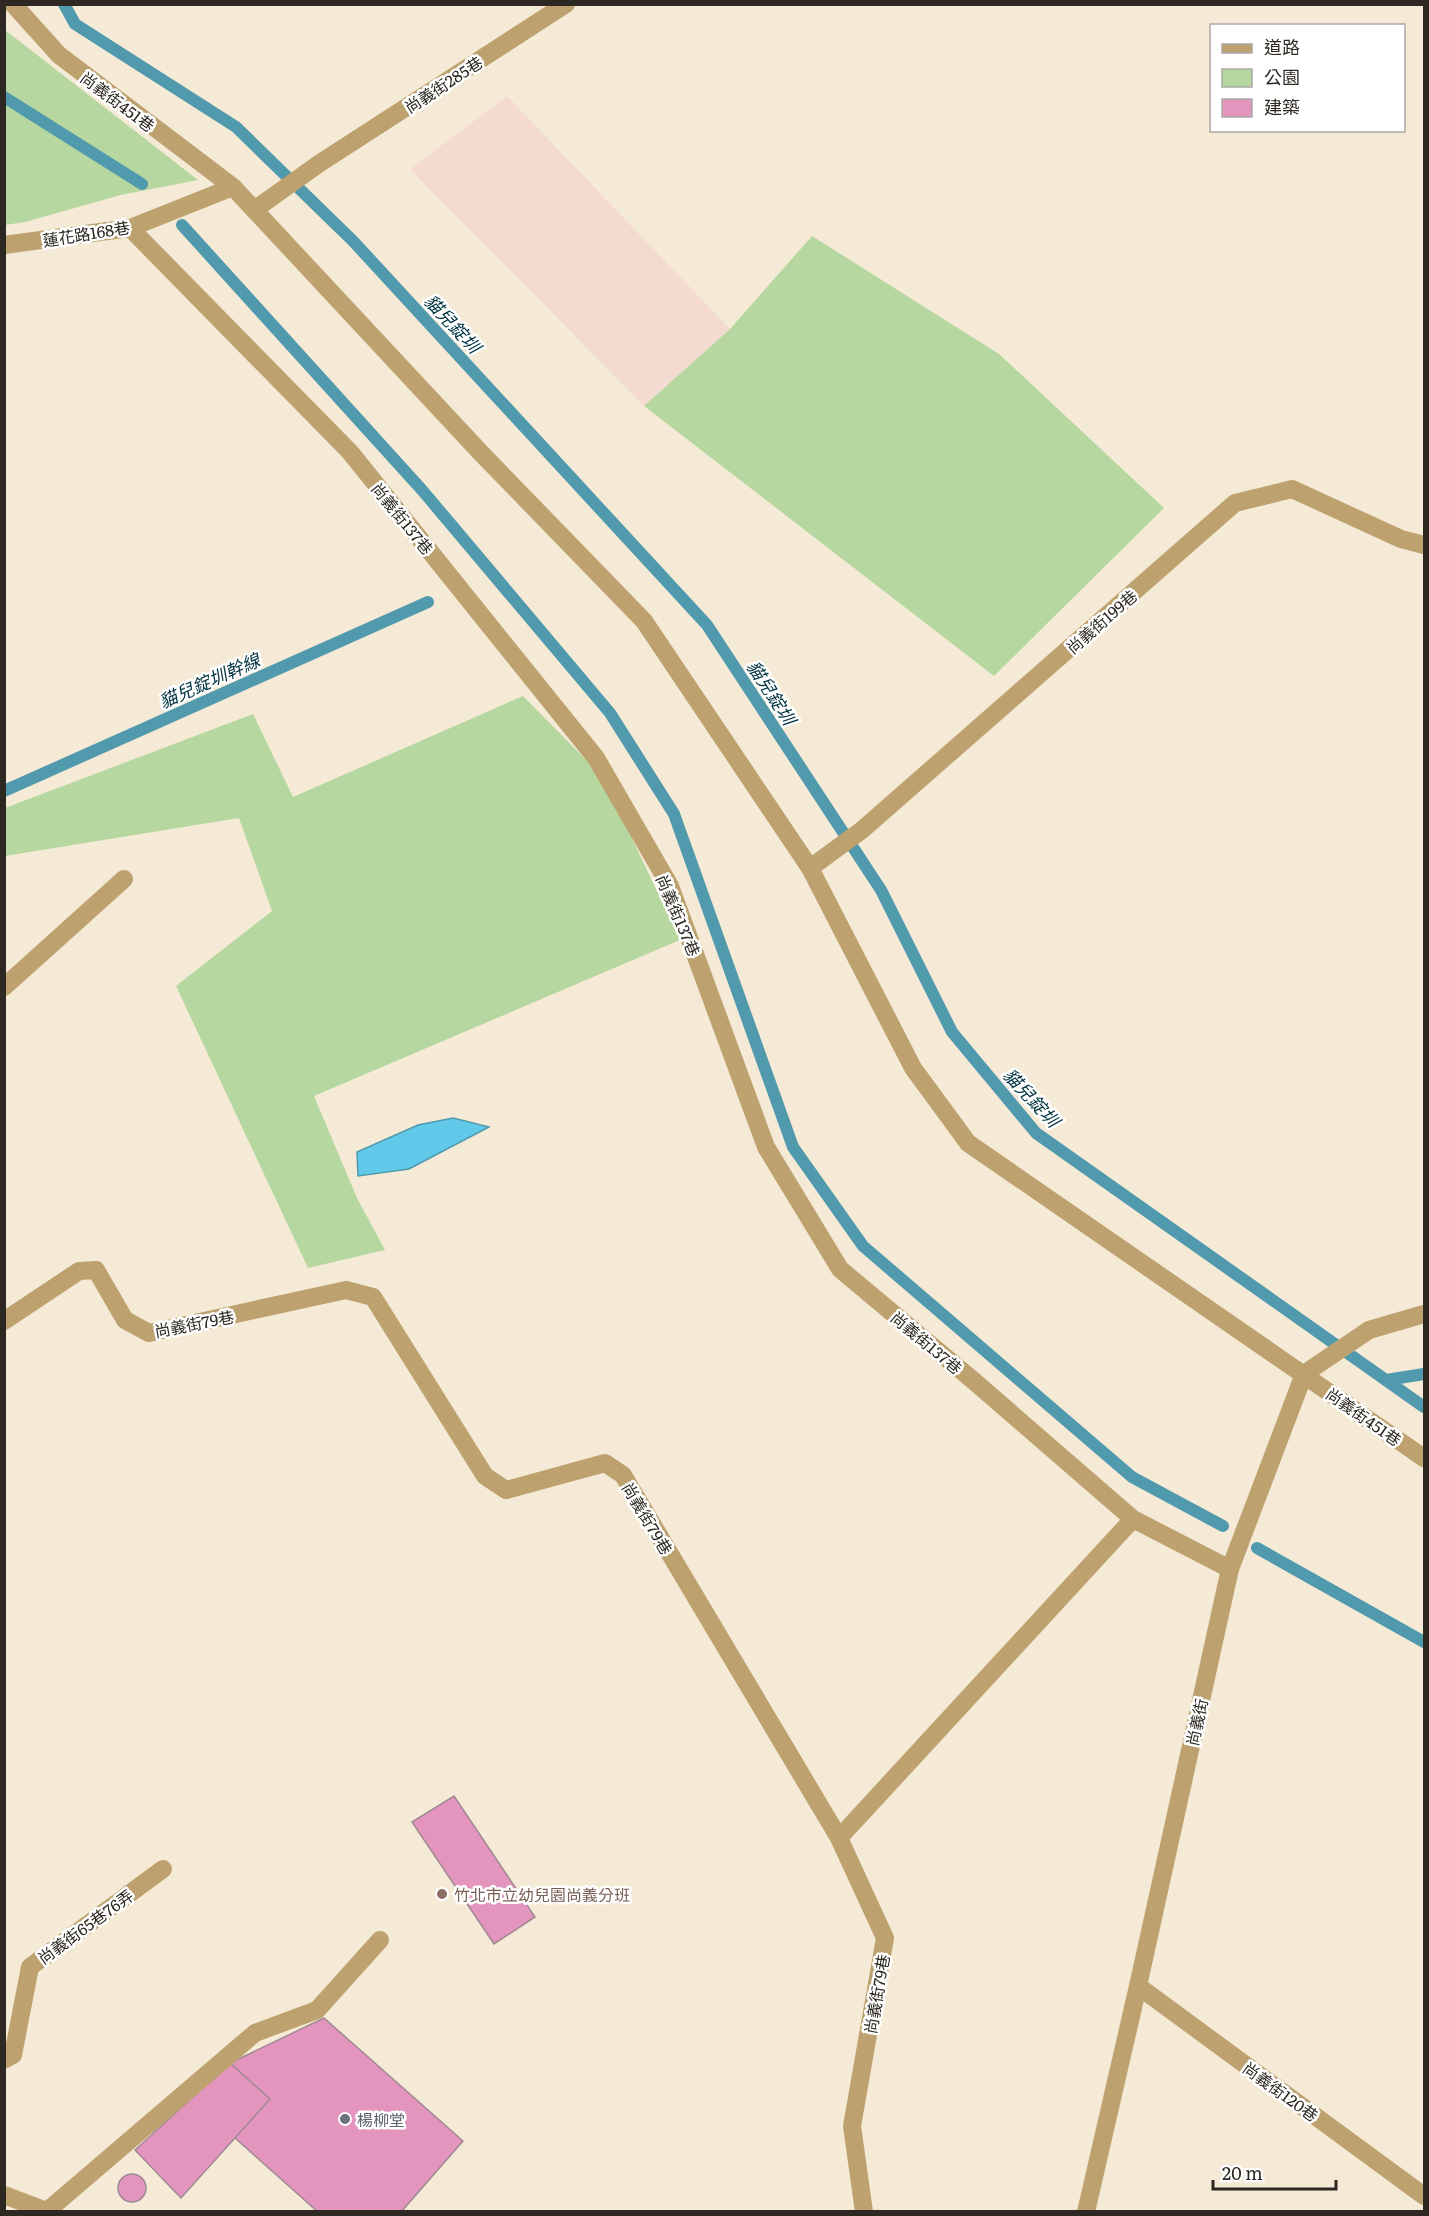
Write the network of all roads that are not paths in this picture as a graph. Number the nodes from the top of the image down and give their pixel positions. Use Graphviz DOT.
graph roads {
  1 [pos="13,4"];
  2 [pos="566,4"];
  3 [pos="233,187"];
  4 [pos="254,210"];
  5 [pos="130,228"];
  6 [pos="4,245"];
  7 [pos="1425,545"];
  8 [pos="810,868"];
  9 [pos="124,879"];
  10 [pos="4,987"];
  11 [pos="1425,1314"];
  12 [pos="4,1321"];
  13 [pos="1304,1374"];
  14 [pos="1425,1458"];
  15 [pos="1133,1519"];
  16 [pos="1230,1569"];
  17 [pos="839,1838"];
  18 [pos="163,1869"];
  19 [pos="380,1940"];
  20 [pos="1138,1986"];
  21 [pos="4,2060"];
  22 [pos="4,2195"];
  23 [pos="1425,2196"];
  24 [pos="48,2211"];
  25 [pos="864,2211"];
  26 [pos="1086,2211"];
  1 -- 3 [label="street, 尚義街451巷"];
  2 -- 4 [label="street, 尚義街285巷"];
  3 -- 4 [label="street"];
  3 -- 5 [label="street, 蓮花路168巷"];
  4 -- 8 [label="street"];
  5 -- 6 [label="street, 蓮花路168巷"];
  5 -- 15 [label="street, 尚義街137巷"];
  7 -- 8 [label="street, 尚義街199巷"];
  8 -- 13 [label="street"];
  9 -- 10 [label="street"];
  11 -- 13 [label="street"];
  12 -- 17 [label="street, 尚義街79巷"];
  13 -- 14 [label="street, 尚義街451巷"];
  13 -- 16 [label="street, 尚義街"];
  15 -- 16 [label="street, 尚義街137巷"];
  15 -- 17 [label="street"];
  16 -- 20 [label="street, 尚義街"];
  17 -- 25 [label="street, 尚義街79巷"];
  18 -- 21 [label="street, 尚義街65巷76弄"];
  19 -- 24 [label="street"];
  20 -- 23 [label="street, 尚義街120巷"];
  20 -- 26 [label="street, 尚義街"];
  22 -- 24 [label="street"];
}
